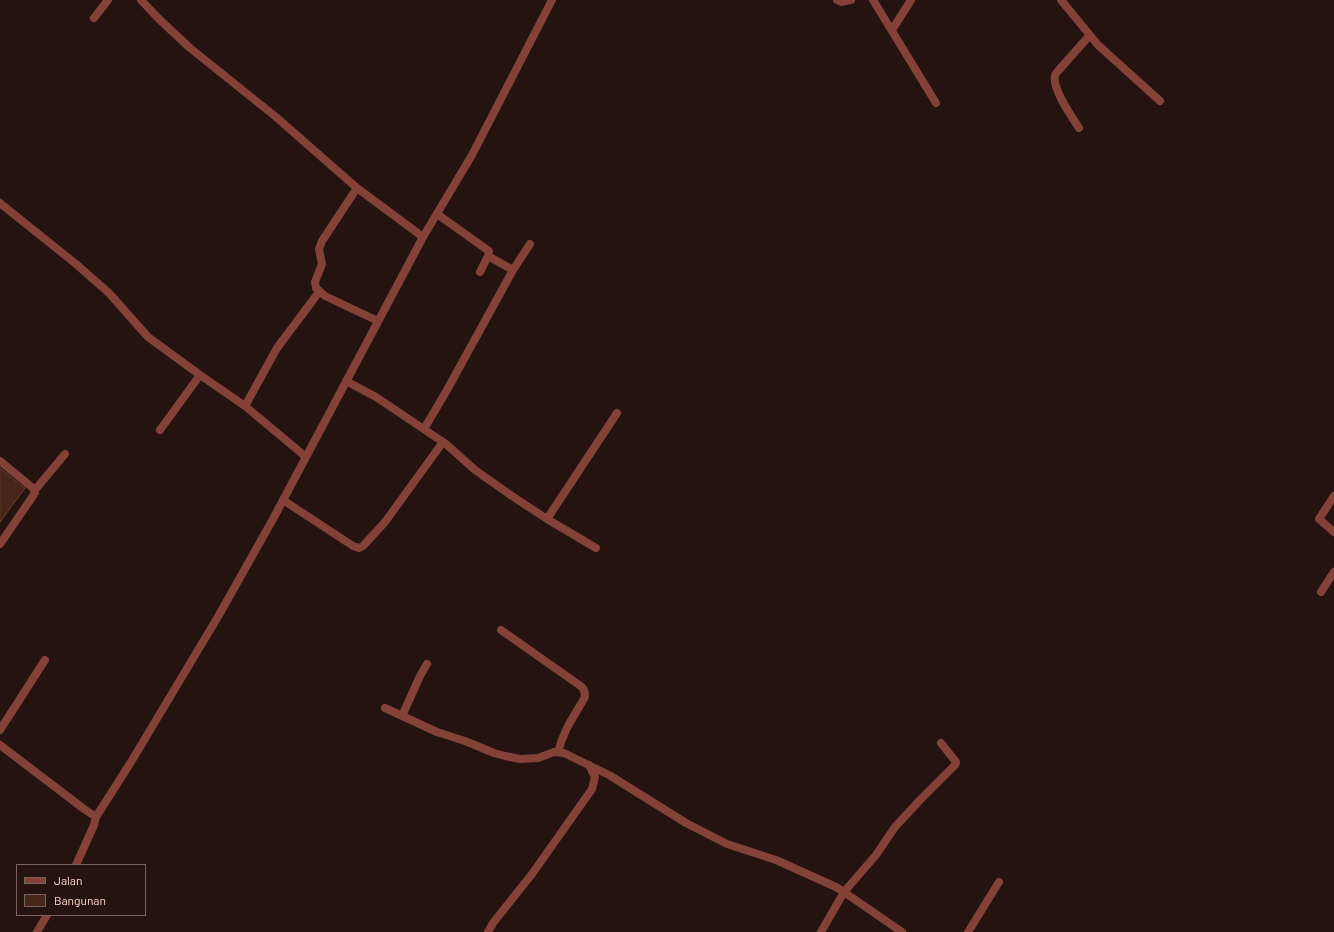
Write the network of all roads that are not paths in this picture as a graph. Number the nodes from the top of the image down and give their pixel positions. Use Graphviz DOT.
graph roads {
  1 [pos="108,0"];
  2 [pos="141,0"];
  3 [pos="552,0"];
  4 [pos="836,0"];
  5 [pos="851,0"];
  6 [pos="873,0"];
  7 [pos="911,0"];
  8 [pos="1062,0"];
  9 [pos="94,18"];
  10 [pos="892,30"];
  11 [pos="1089,36"];
  12 [pos="1160,101"];
  13 [pos="936,103"];
  14 [pos="1079,128"];
  15 [pos="357,188"];
  16 [pos="0,203"];
  17 [pos="437,214"];
  18 [pos="423,237"];
  19 [pos="530,244"];
  20 [pos="488,256"];
  21 [pos="513,270"];
  22 [pos="480,272"];
  23 [pos="319,292"];
  24 [pos="378,320"];
  25 [pos="200,375"];
  26 [pos="346,381"];
  27 [pos="244,406"];
  28 [pos="617,414"];
  29 [pos="424,429"];
  30 [pos="160,430"];
  31 [pos="443,442"];
  32 [pos="65,454"];
  33 [pos="306,457"];
  34 [pos="0,461"];
  35 [pos="35,490"];
  36 [pos="1334,496"];
  37 [pos="283,500"];
  38 [pos="547,519"];
  39 [pos="0,528"];
  40 [pos="1334,532"];
  41 [pos="7,533"];
  42 [pos="0,544"];
  43 [pos="596,548"];
  44 [pos="1334,572"];
  45 [pos="1321,592"];
  46 [pos="501,630"];
  47 [pos="45,660"];
  48 [pos="427,664"];
  49 [pos="385,708"];
  50 [pos="402,716"];
  51 [pos="0,729"];
  52 [pos="941,743"];
  53 [pos="0,745"];
  54 [pos="558,752"];
  55 [pos="589,765"];
  56 [pos="96,817"];
  57 [pos="76,864"];
  58 [pos="999,882"];
  59 [pos="844,892"];
  60 [pos="46,916"];
  61 [pos="37,932"];
  62 [pos="488,932"];
  63 [pos="821,932"];
  64 [pos="902,932"];
  65 [pos="968,932"];
  1 -- 9 [label="street"];
  2 -- 15 [label="street"];
  3 -- 17 [label="street"];
  4 -- 5 [label="street"];
  6 -- 10 [label="street"];
  7 -- 10 [label="street"];
  8 -- 11 [label="street"];
  10 -- 13 [label="street"];
  11 -- 12 [label="street"];
  11 -- 14 [label="street"];
  15 -- 18 [label="street"];
  15 -- 23 [label="street"];
  16 -- 25 [label="street"];
  17 -- 18 [label="street"];
  17 -- 20 [label="street"];
  18 -- 24 [label="street"];
  19 -- 21 [label="street"];
  20 -- 21 [label="street"];
  20 -- 22 [label="street"];
  21 -- 29 [label="street"];
  23 -- 24 [label="street"];
  23 -- 27 [label="street"];
  24 -- 26 [label="street"];
  25 -- 27 [label="street"];
  25 -- 30 [label="street"];
  26 -- 29 [label="street"];
  26 -- 33 [label="street"];
  27 -- 33 [label="street"];
  28 -- 38 [label="street"];
  29 -- 31 [label="street"];
  31 -- 37 [label="street"];
  31 -- 38 [label="street"];
  32 -- 35 [label="street"];
  33 -- 37 [label="street"];
  34 -- 35 [label="street"];
  35 -- 41 [label="street"];
  36 -- 40 [label="street"];
  37 -- 56 [label="street"];
  38 -- 43 [label="street"];
  39 -- 41 [label="street"];
  41 -- 42 [label="street"];
  44 -- 45 [label="street"];
  46 -- 54 [label="street"];
  47 -- 51 [label="street"];
  48 -- 50 [label="street"];
  49 -- 50 [label="street"];
  50 -- 54 [label="street"];
  52 -- 59 [label="street"];
  53 -- 56 [label="street"];
  54 -- 55 [label="street"];
  55 -- 59 [label="street"];
  55 -- 62 [label="street"];
  56 -- 57 [label="street"];
  58 -- 65 [label="street"];
  59 -- 63 [label="street"];
  59 -- 64 [label="street"];
  60 -- 61 [label="street"];
}
